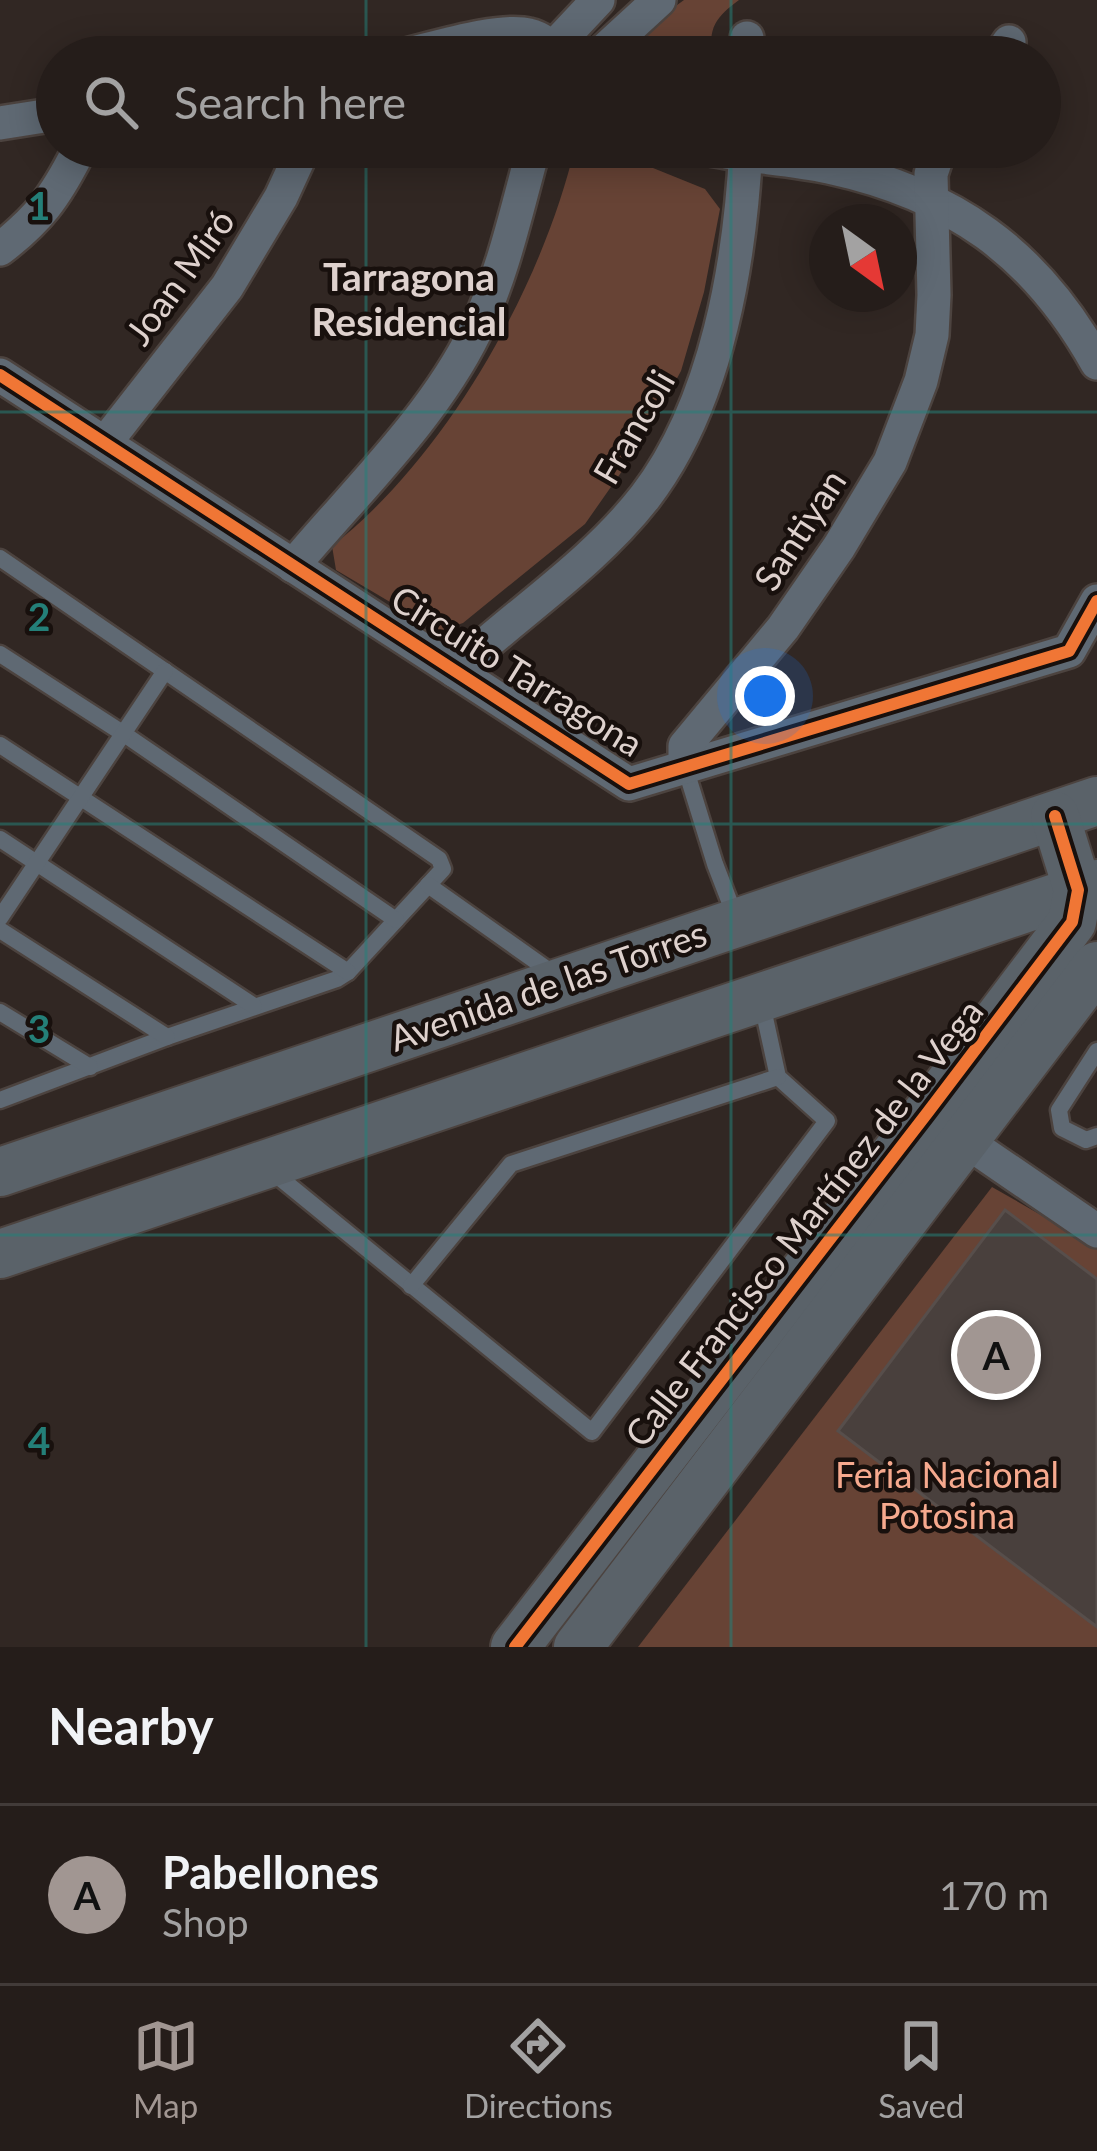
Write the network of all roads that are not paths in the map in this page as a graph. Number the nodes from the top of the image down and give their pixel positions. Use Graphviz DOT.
graph roads {
  1 [pos="659,0"];
  2 [pos="592,6"];
  3 [pos="489,36"];
  4 [pos="533,36"];
  5 [pos="569,36"];
  6 [pos="601,36"];
  7 [pos="618,36"];
  8 [pos="36,117"];
  9 [pos="0,123"];
  10 [pos="70,168"];
  11 [pos="294,168"];
  12 [pos="528,168"];
  13 [pos="744,168"];
  14 [pos="834,168"];
  15 [pos="933,168"];
  16 [pos="931,200"];
  17 [pos="0,249"];
  18 [pos="1097,363"];
  19 [pos="0,374"];
  20 [pos="104,442"];
  21 [pos="0,558"];
  22 [pos="293,566"];
  23 [pos="1097,601"];
  24 [pos="0,654"];
  25 [pos="165,671"];
  26 [pos="455,671"];
  27 [pos="124,734"];
  28 [pos="0,745"];
  29 [pos="685,767"];
  30 [pos="81,798"];
  31 [pos="1076,808"];
  32 [pos="0,838"];
  33 [pos="37,863"];
  34 [pos="428,886"];
  35 [pos="1088,887"];
  36 [pos="0,918"];
  37 [pos="396,920"];
  38 [pos="738,921"];
  39 [pos="0,930"];
  40 [pos="1097,966"];
  41 [pos="349,971"];
  42 [pos="564,980"];
  43 [pos="761,997"];
  44 [pos="254,1006"];
  45 [pos="0,1012"];
  46 [pos="167,1037"];
  47 [pos="1097,1051"];
  48 [pos="91,1067"];
  49 [pos="778,1076"];
  50 [pos="4,1096"];
  51 [pos="946,1126"];
  52 [pos="1097,1136"];
  53 [pos="264,1165"];
  54 [pos="0,1172"];
  55 [pos="1097,1231"];
  56 [pos="0,1254"];
  57 [pos="412,1286"];
  58 [pos="515,1647"];
  59 [pos="578,1647"];
  1 -- 7 [label="street"];
  2 -- 5 [label="street"];
  2 -- 6 [label="street"];
  3 -- 4 [label="street"];
  8 -- 9 [label="street"];
  10 -- 17 [label="street"];
  11 -- 20 [label="street, Joan Miró"];
  12 -- 22 [label="street"];
  13 -- 26 [label="street, Francoli"];
  14 -- 16 [label="street"];
  15 -- 16 [label="street, Santiyan"];
  16 -- 18 [label="street"];
  16 -- 29 [label="street, Santiyan"];
  19 -- 20 [label="street, Circuito Tarragona"];
  20 -- 22 [label="street, Circuito Tarragona"];
  21 -- 25 [label="lane"];
  22 -- 26 [label="street, Circuito Tarragona"];
  23 -- 29 [label="street, Circuito Tarragona"];
  24 -- 27 [label="lane"];
  25 -- 27 [label="lane"];
  25 -- 34 [label="lane"];
  26 -- 29 [label="street, Circuito Tarragona"];
  27 -- 30 [label="lane"];
  27 -- 37 [label="lane"];
  28 -- 30 [label="lane"];
  29 -- 38 [label="lane"];
  30 -- 33 [label="lane"];
  30 -- 41 [label="lane"];
  31 -- 35 [label="main road"];
  31 -- 38 [label="main road, Avenida de las Torres"];
  32 -- 33 [label="lane"];
  33 -- 36 [label="lane"];
  33 -- 44 [label="lane"];
  34 -- 37 [label="lane"];
  34 -- 42 [label="lane"];
  35 -- 43 [label="main road"];
  35 -- 51 [label="main road, Calle Francisco Martínez de la Vega"];
  37 -- 41 [label="lane"];
  38 -- 42 [label="main road, Avenida de las Torres"];
  38 -- 43 [label="main road"];
  39 -- 46 [label="lane"];
  40 -- 51 [label="main road, Calle Francisco Martínez de la Vega"];
  41 -- 44 [label="lane"];
  42 -- 54 [label="main road, Avenida de las Torres"];
  43 -- 49 [label="lane"];
  43 -- 53 [label="main road"];
  44 -- 46 [label="lane"];
  45 -- 48 [label="lane"];
  46 -- 48 [label="lane"];
  47 -- 52 [label="lane"];
  48 -- 50 [label="lane"];
  49 -- 57 [label="lane"];
  49 -- 57 [label="lane"];
  51 -- 55 [label="street"];
  51 -- 58 [label="main road, Calle Francisco Martínez de la Vega"];
  51 -- 59 [label="main road, Calle Francisco Martínez de la Vega"];
  53 -- 56 [label="main road"];
  53 -- 57 [label="lane"];
}
